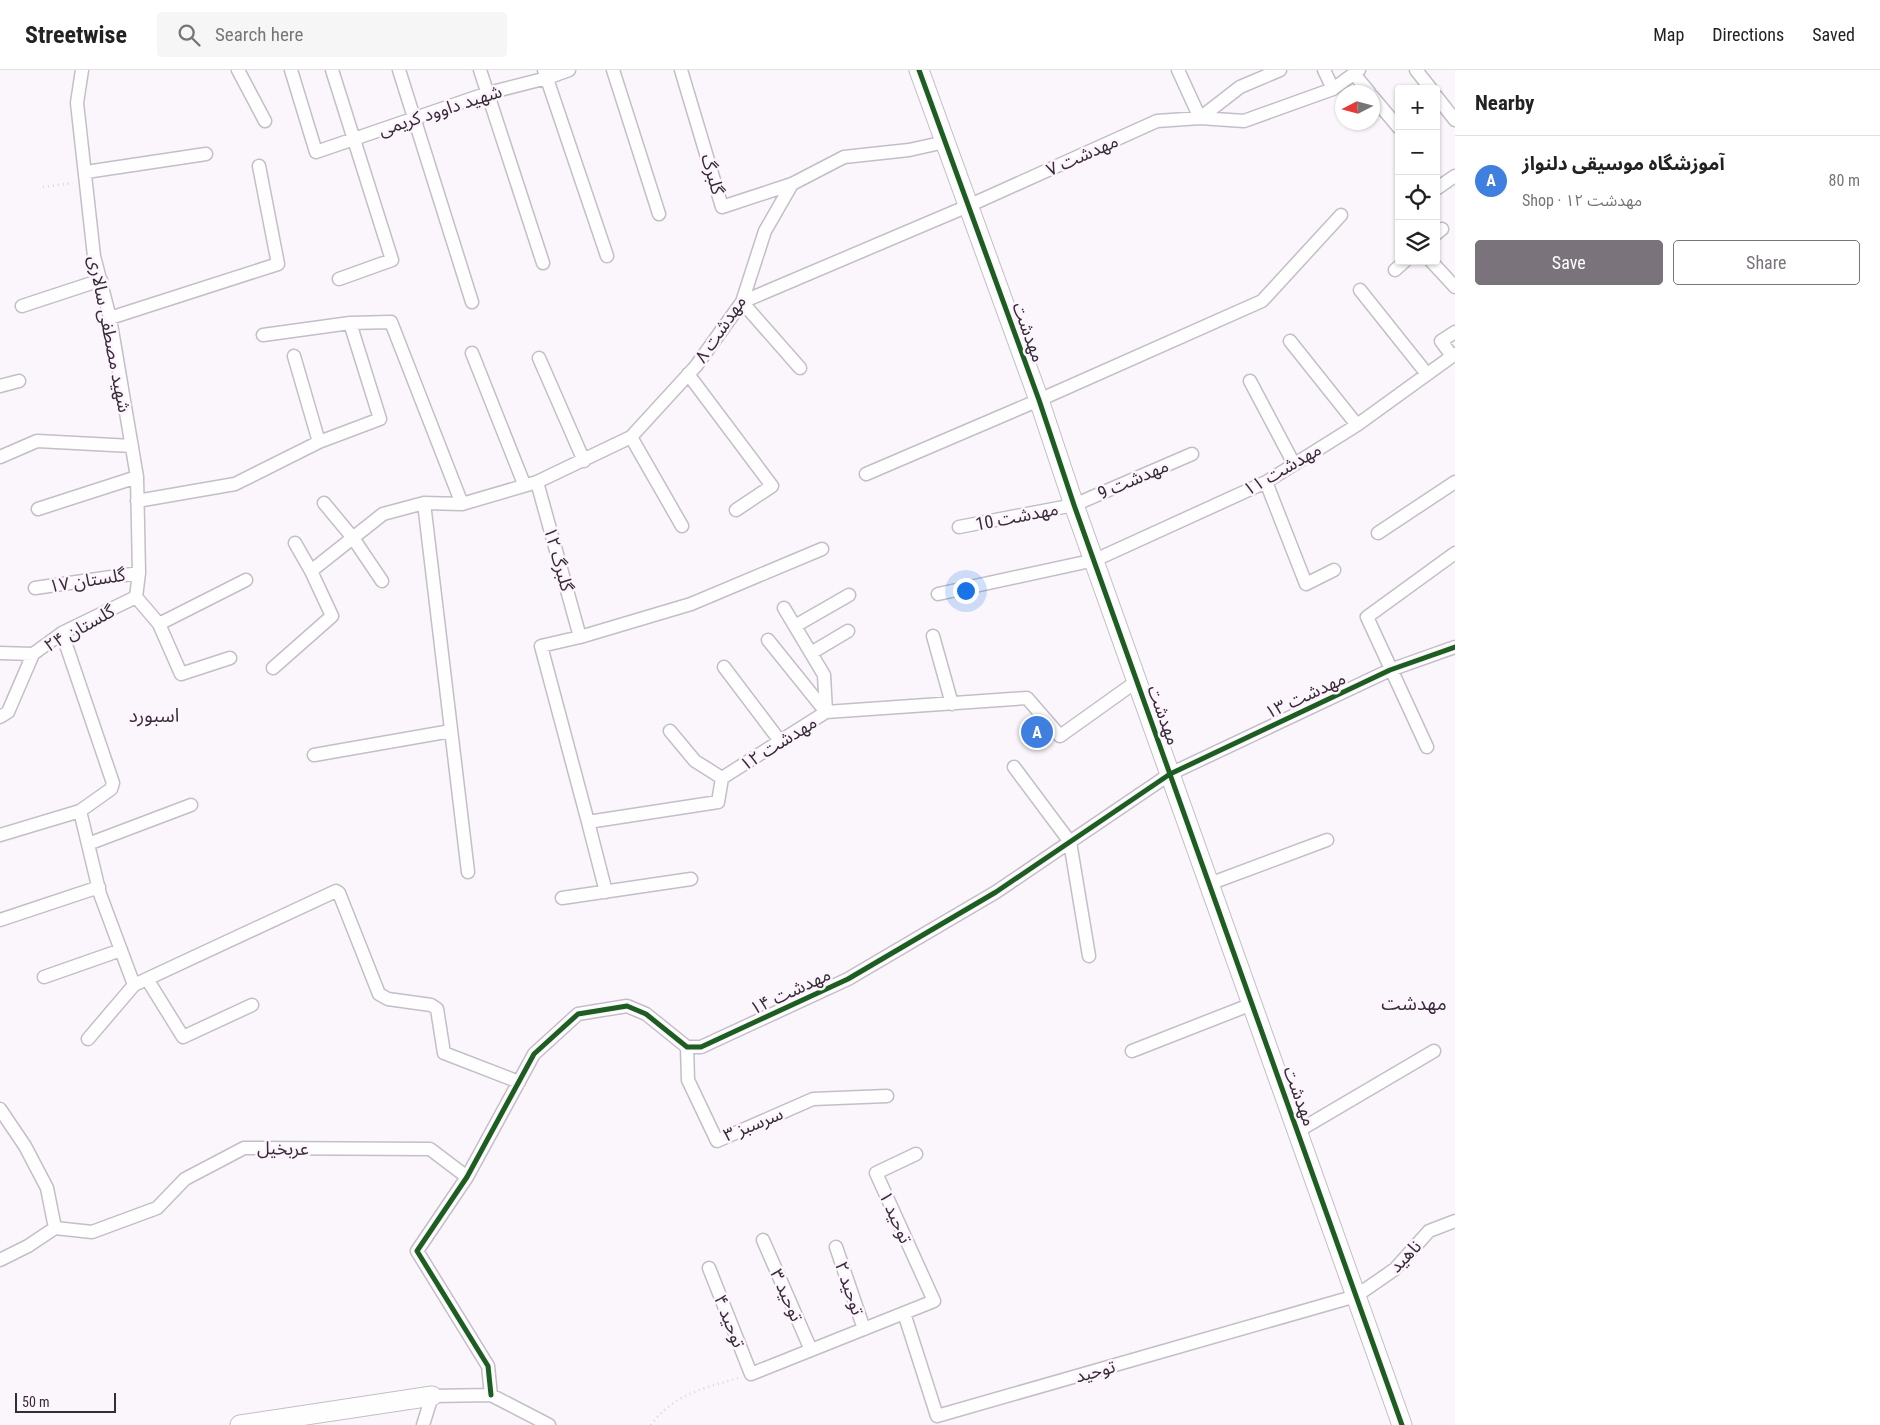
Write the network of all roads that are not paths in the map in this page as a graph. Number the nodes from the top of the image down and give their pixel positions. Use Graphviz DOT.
graph roads {
  1 [pos="82,70"];
  2 [pos="238,70"];
  3 [pos="291,70"];
  4 [pos="332,70"];
  5 [pos="399,70"];
  6 [pos="480,70"];
  7 [pos="569,70"];
  8 [pos="613,70"];
  9 [pos="681,70"];
  10 [pos="919,70"];
  11 [pos="1178,70"];
  12 [pos="1280,70"];
  13 [pos="1324,70"];
  14 [pos="1416,70"];
  15 [pos="1356,72"];
  16 [pos="545,74"];
  17 [pos="1364,85"];
  18 [pos="1428,85"];
  19 [pos="1333,89"];
  20 [pos="488,93"];
  21 [pos="1440,101"];
  22 [pos="1380,105"];
  23 [pos="413,118"];
  24 [pos="1200,118"];
  25 [pos="1455,120"];
  26 [pos="265,121"];
  27 [pos="1395,123"];
  28 [pos="354,139"];
  29 [pos="945,142"];
  30 [pos="206,154"];
  31 [pos="259,166"];
  32 [pos="1455,176"];
  33 [pos="86,177"];
  34 [pos="792,184"];
  35 [pos="1440,186"];
  36 [pos="968,206"];
  37 [pos="659,214"];
  38 [pos="1340,215"];
  39 [pos="608,256"];
  40 [pos="543,263"];
  41 [pos="1401,265"];
  42 [pos="1435,265"];
  43 [pos="1395,270"];
  44 [pos="339,279"];
  45 [pos="101,280"];
  46 [pos="1455,287"];
  47 [pos="1360,290"];
  48 [pos="472,302"];
  49 [pos="742,302"];
  50 [pos="22,306"];
  51 [pos="110,318"];
  52 [pos="350,323"];
  53 [pos="1455,332"];
  54 [pos="262,335"];
  55 [pos="1290,342"];
  56 [pos="472,353"];
  57 [pos="1453,355"];
  58 [pos="294,356"];
  59 [pos="539,358"];
  60 [pos="800,368"];
  61 [pos="688,374"];
  62 [pos="1427,374"];
  63 [pos="1250,380"];
  64 [pos="19,381"];
  65 [pos="0,386"];
  66 [pos="1039,400"];
  67 [pos="1357,425"];
  68 [pos="631,437"];
  69 [pos="319,442"];
  70 [pos="132,446"];
  71 [pos="1192,454"];
  72 [pos="0,457"];
  73 [pos="584,461"];
  74 [pos="1294,464"];
  75 [pos="866,474"];
  76 [pos="137,477"];
  77 [pos="537,482"];
  78 [pos="1266,482"];
  79 [pos="524,484"];
  80 [pos="1452,484"];
  81 [pos="1455,498"];
  82 [pos="137,502"];
  83 [pos="324,503"];
  84 [pos="424,503"];
  85 [pos="462,504"];
  86 [pos="1074,505"];
  87 [pos="38,509"];
  88 [pos="736,510"];
  89 [pos="682,526"];
  90 [pos="960,527"];
  91 [pos="1378,533"];
  92 [pos="353,538"];
  93 [pos="295,543"];
  94 [pos="822,549"];
  95 [pos="1455,553"];
  96 [pos="1094,560"];
  97 [pos="1334,570"];
  98 [pos="311,571"];
  99 [pos="138,572"];
  100 [pos="246,580"];
  101 [pos="382,580"];
  102 [pos="36,588"];
  103 [pos="938,594"];
  104 [pos="849,595"];
  105 [pos="136,597"];
  106 [pos="784,608"];
  107 [pos="159,624"];
  108 [pos="795,626"];
  109 [pos="848,631"];
  110 [pos="62,633"];
  111 [pos="933,636"];
  112 [pos="580,637"];
  113 [pos="768,640"];
  114 [pos="1455,648"];
  115 [pos="0,652"];
  116 [pos="811,653"];
  117 [pos="33,654"];
  118 [pos="230,658"];
  119 [pos="724,667"];
  120 [pos="273,668"];
  121 [pos="1390,670"];
  122 [pos="1137,682"];
  123 [pos="952,704"];
  124 [pos="826,712"];
  125 [pos="0,717"];
  126 [pos="451,731"];
  127 [pos="670,732"];
  128 [pos="780,741"];
  129 [pos="1427,747"];
  130 [pos="314,755"];
  131 [pos="1014,767"];
  132 [pos="1170,774"];
  133 [pos="722,778"];
  134 [pos="191,805"];
  135 [pos="80,811"];
  136 [pos="588,822"];
  137 [pos="0,836"];
  138 [pos="1328,840"];
  139 [pos="1070,842"];
  140 [pos="88,844"];
  141 [pos="468,872"];
  142 [pos="691,879"];
  143 [pos="1209,884"];
  144 [pos="99,887"];
  145 [pos="606,892"];
  146 [pos="562,898"];
  147 [pos="0,920"];
  148 [pos="121,950"];
  149 [pos="1089,956"];
  150 [pos="44,977"];
  151 [pos="148,979"];
  152 [pos="134,985"];
  153 [pos="1252,1004"];
  154 [pos="252,1005"];
  155 [pos="88,1039"];
  156 [pos="687,1047"];
  157 [pos="1132,1051"];
  158 [pos="1434,1051"];
  159 [pos="518,1082"];
  160 [pos="887,1096"];
  161 [pos="0,1109"];
  162 [pos="1298,1131"];
  163 [pos="916,1154"];
  164 [pos="467,1177"];
  165 [pos="1455,1221"];
  166 [pos="55,1228"];
  167 [pos="763,1240"];
  168 [pos="836,1247"];
  169 [pos="0,1260"];
  170 [pos="709,1268"];
  171 [pos="1356,1296"];
  172 [pos="904,1313"];
  173 [pos="864,1329"];
  174 [pos="811,1350"];
  175 [pos="491,1395"];
  176 [pos="432,1396"];
  177 [pos="240,1425"];
  178 [pos="423,1425"];
  179 [pos="549,1425"];
  180 [pos="1402,1425"];
  1 -- 33 [label="street, شهید مصطفی سالاری"];
  2 -- 26 [label="street"];
  3 -- 28 [label="street, شهید داوود کریمی"];
  4 -- 28 [label="street"];
  5 -- 23 [label="street"];
  6 -- 20 [label="street"];
  7 -- 16 [label="street, شهید داوود کریمی"];
  8 -- 37 [label="street"];
  9 -- 34 [label="street, گلبرگ"];
  10 -- 29 [label="street, مهدشت"];
  11 -- 24 [label="street"];
  12 -- 24 [label="street"];
  13 -- 19 [label="street"];
  14 -- 18 [label="street"];
  15 -- 17 [label="street"];
  15 -- 19 [label="street, مهدشت ۷"];
  16 -- 20 [label="street, شهید داوود کریمی"];
  16 -- 39 [label="street"];
  19 -- 24 [label="street, مهدشت ۷"];
  20 -- 23 [label="street, شهید داوود کریمی"];
  20 -- 40 [label="street"];
  21 -- 25 [label="street"];
  22 -- 27 [label="street"];
  23 -- 28 [label="street, شهید داوود کریمی"];
  23 -- 48 [label="street"];
  24 -- 36 [label="street, مهدشت ۷"];
  28 -- 44 [label="street"];
  29 -- 34 [label="street"];
  29 -- 36 [label="street, مهدشت"];
  30 -- 33 [label="street"];
  31 -- 51 [label="street"];
  32 -- 35 [label="street"];
  33 -- 45 [label="street, شهید مصطفی سالاری"];
  34 -- 49 [label="street, مهدشت ۸"];
  36 -- 49 [label="street, مهدشت ۷"];
  36 -- 66 [label="street, مهدشت"];
  38 -- 66 [label="street"];
  41 -- 43 [label="street"];
  42 -- 46 [label="street"];
  45 -- 50 [label="street"];
  45 -- 51 [label="street, شهید مصطفی سالاری"];
  47 -- 62 [label="street"];
  49 -- 60 [label="street"];
  49 -- 61 [label="street, مهدشت ۸"];
  51 -- 70 [label="street, شهید مصطفی سالاری"];
  52 -- 54 [label="street"];
  52 -- 69 [label="street"];
  52 -- 85 [label="street"];
  53 -- 57 [label="street"];
  55 -- 67 [label="street"];
  56 -- 79 [label="street"];
  57 -- 62 [label="street, مهدشت ۱۱"];
  58 -- 69 [label="street"];
  59 -- 73 [label="street"];
  61 -- 68 [label="street, مهدشت ۸"];
  61 -- 88 [label="street"];
  62 -- 67 [label="street, مهدشت ۱۱"];
  63 -- 74 [label="street"];
  64 -- 65 [label="street"];
  66 -- 75 [label="street"];
  66 -- 86 [label="street, مهدشت"];
  67 -- 74 [label="street, مهدشت ۱۱"];
  68 -- 73 [label="street, مهدشت ۸"];
  68 -- 89 [label="street"];
  69 -- 82 [label="street"];
  70 -- 72 [label="street"];
  70 -- 76 [label="street, شهید مصطفی سالاری"];
  71 -- 86 [label="street, مهدشت 9"];
  73 -- 77 [label="street, مهدشت ۸"];
  74 -- 78 [label="street, مهدشت ۱۱"];
  76 -- 82 [label="street, شهید مصطفی سالاری"];
  76 -- 87 [label="street"];
  77 -- 79 [label="street, مهدشت ۸"];
  77 -- 112 [label="street, گلبرگ ١٢"];
  78 -- 96 [label="street, مهدشت ۱۱"];
  78 -- 97 [label="street"];
  79 -- 85 [label="street, مهدشت ۸"];
  80 -- 81 [label="street"];
  80 -- 91 [label="street"];
  82 -- 99 [label="street, شهید مصطفی سالاری"];
  83 -- 92 [label="street"];
  84 -- 85 [label="street, مهدشت ۸"];
  84 -- 92 [label="street, مهدشت ۸"];
  84 -- 126 [label="street"];
  86 -- 90 [label="street, مهدشت 10"];
  86 -- 96 [label="street, مهدشت"];
  92 -- 98 [label="street, مهدشت ۸"];
  92 -- 101 [label="street"];
  93 -- 98 [label="street"];
  94 -- 112 [label="street"];
  95 -- 121 [label="street"];
  96 -- 103 [label="street, مهدشت ۱۱"];
  96 -- 122 [label="street, مهدشت"];
  98 -- 120 [label="street"];
  99 -- 102 [label="street, گلستان ۱۷"];
  99 -- 105 [label="street, شهید مصطفی سالاری"];
  100 -- 107 [label="street"];
  104 -- 108 [label="street"];
  105 -- 107 [label="street"];
  105 -- 110 [label="street, گلستان ۲۴"];
  106 -- 108 [label="street"];
  107 -- 118 [label="street"];
  108 -- 116 [label="street"];
  109 -- 116 [label="street"];
  110 -- 117 [label="street, گلستان ۲۴"];
  110 -- 135 [label="street"];
  111 -- 123 [label="street"];
  112 -- 136 [label="street"];
  113 -- 124 [label="street"];
  114 -- 121 [label="street, مهدشت ۱۳"];
  115 -- 117 [label="street"];
  116 -- 124 [label="street"];
  117 -- 125 [label="street, گلستان ۲۴"];
  119 -- 128 [label="street"];
  121 -- 129 [label="street"];
  121 -- 132 [label="street, مهدشت ۱۳"];
  122 -- 123 [label="street, مهدشت ۱۲"];
  122 -- 132 [label="street, مهدشت"];
  123 -- 124 [label="street, مهدشت ۱۲"];
  124 -- 128 [label="street, مهدشت ۱۲"];
  126 -- 130 [label="street"];
  126 -- 141 [label="street"];
  127 -- 133 [label="street"];
  128 -- 133 [label="street, مهدشت ۱۲"];
  131 -- 139 [label="street"];
  132 -- 139 [label="street, مهدشت ۱۴"];
  132 -- 143 [label="street, مهدشت"];
  133 -- 136 [label="street, مهدشت ۱۲"];
  134 -- 140 [label="street"];
  135 -- 137 [label="street"];
  135 -- 140 [label="street"];
  136 -- 145 [label="street"];
  138 -- 143 [label="street"];
  139 -- 149 [label="street"];
  139 -- 156 [label="street, مهدشت ۱۴"];
  140 -- 144 [label="street"];
  142 -- 145 [label="street"];
  143 -- 153 [label="street, مهدشت"];
  144 -- 147 [label="street"];
  144 -- 148 [label="street"];
  145 -- 146 [label="street"];
  148 -- 150 [label="street"];
  148 -- 152 [label="street"];
  151 -- 152 [label="street"];
  151 -- 154 [label="street"];
  151 -- 159 [label="street"];
  152 -- 155 [label="street"];
  153 -- 157 [label="street"];
  153 -- 162 [label="street, مهدشت"];
  156 -- 159 [label="street"];
  156 -- 160 [label="street, سرسبز ۳"];
  158 -- 162 [label="street"];
  159 -- 164 [label="street"];
  161 -- 166 [label="street"];
  162 -- 171 [label="street, مهدشت"];
  163 -- 172 [label="street, توحید ۱"];
  164 -- 166 [label="street, عربخیل"];
  164 -- 175 [label="street"];
  165 -- 171 [label="street, ناهید"];
  166 -- 169 [label="street"];
  167 -- 174 [label="street, توحید ۳"];
  168 -- 173 [label="street, توحید ۲"];
  170 -- 174 [label="street, توحید ۴"];
  171 -- 172 [label="street, توحید"];
  171 -- 180 [label="street, مهدشت"];
  172 -- 173 [label="street"];
  173 -- 174 [label="street"];
  175 -- 176 [label="street"];
  175 -- 179 [label="street"];
  176 -- 177 [label="street"];
  176 -- 178 [label="street"];
}
